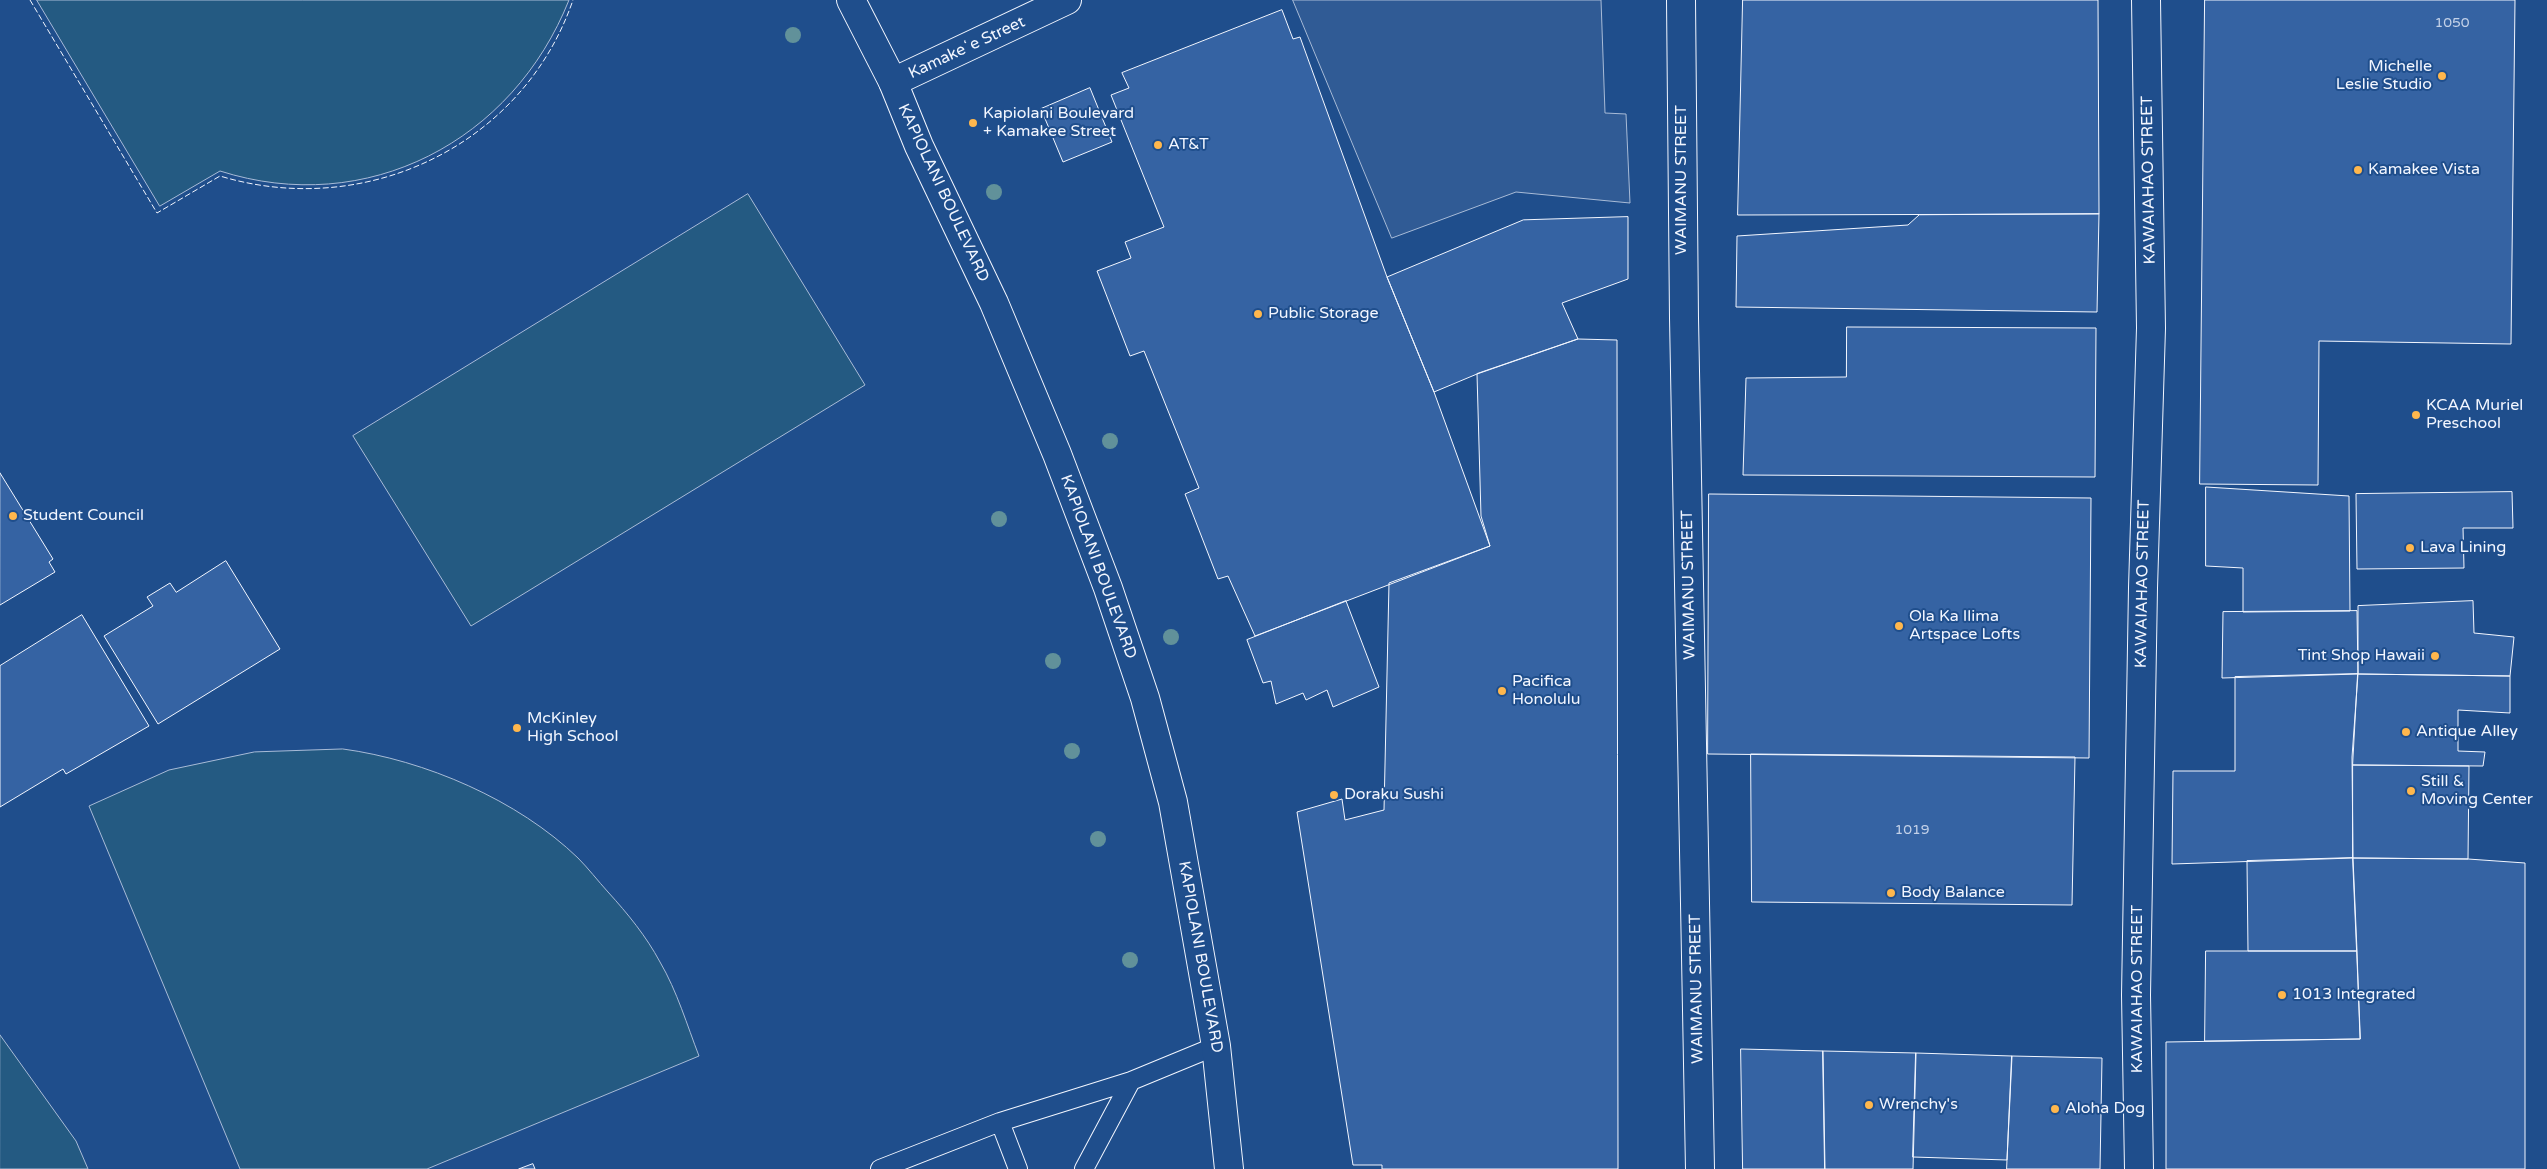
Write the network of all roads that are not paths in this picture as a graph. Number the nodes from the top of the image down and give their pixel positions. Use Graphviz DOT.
graph roads {
  1 [pos="851,0"];
  2 [pos="1067,0"];
  3 [pos="1681,0"];
  4 [pos="2146,0"];
  5 [pos="893,82"];
  6 [pos="1216,1046"];
  7 [pos="1131,1081"];
  8 [pos="1000,1122"];
  9 [pos="880,1169"];
  10 [pos="1018,1169"];
  11 [pos="1084,1169"];
  12 [pos="1229,1169"];
  13 [pos="1700,1169"];
  14 [pos="2139,1169"];
  1 -- 5 [label="street, KAPIOLANI BOULEVARD"];
  2 -- 5 [label="street, Kamakeʻe Street"];
  3 -- 13 [label="street, WAIMANU STREET"];
  4 -- 14 [label="street, KAWAIAHAO STREET"];
  5 -- 6 [label="street, KAPIOLANI BOULEVARD"];
  6 -- 7 [label="lane"];
  6 -- 12 [label="street, KAPIOLANI BOULEVARD"];
  7 -- 8 [label="lane"];
  7 -- 11 [label="lane"];
  8 -- 9 [label="lane"];
  8 -- 10 [label="lane"];
}
